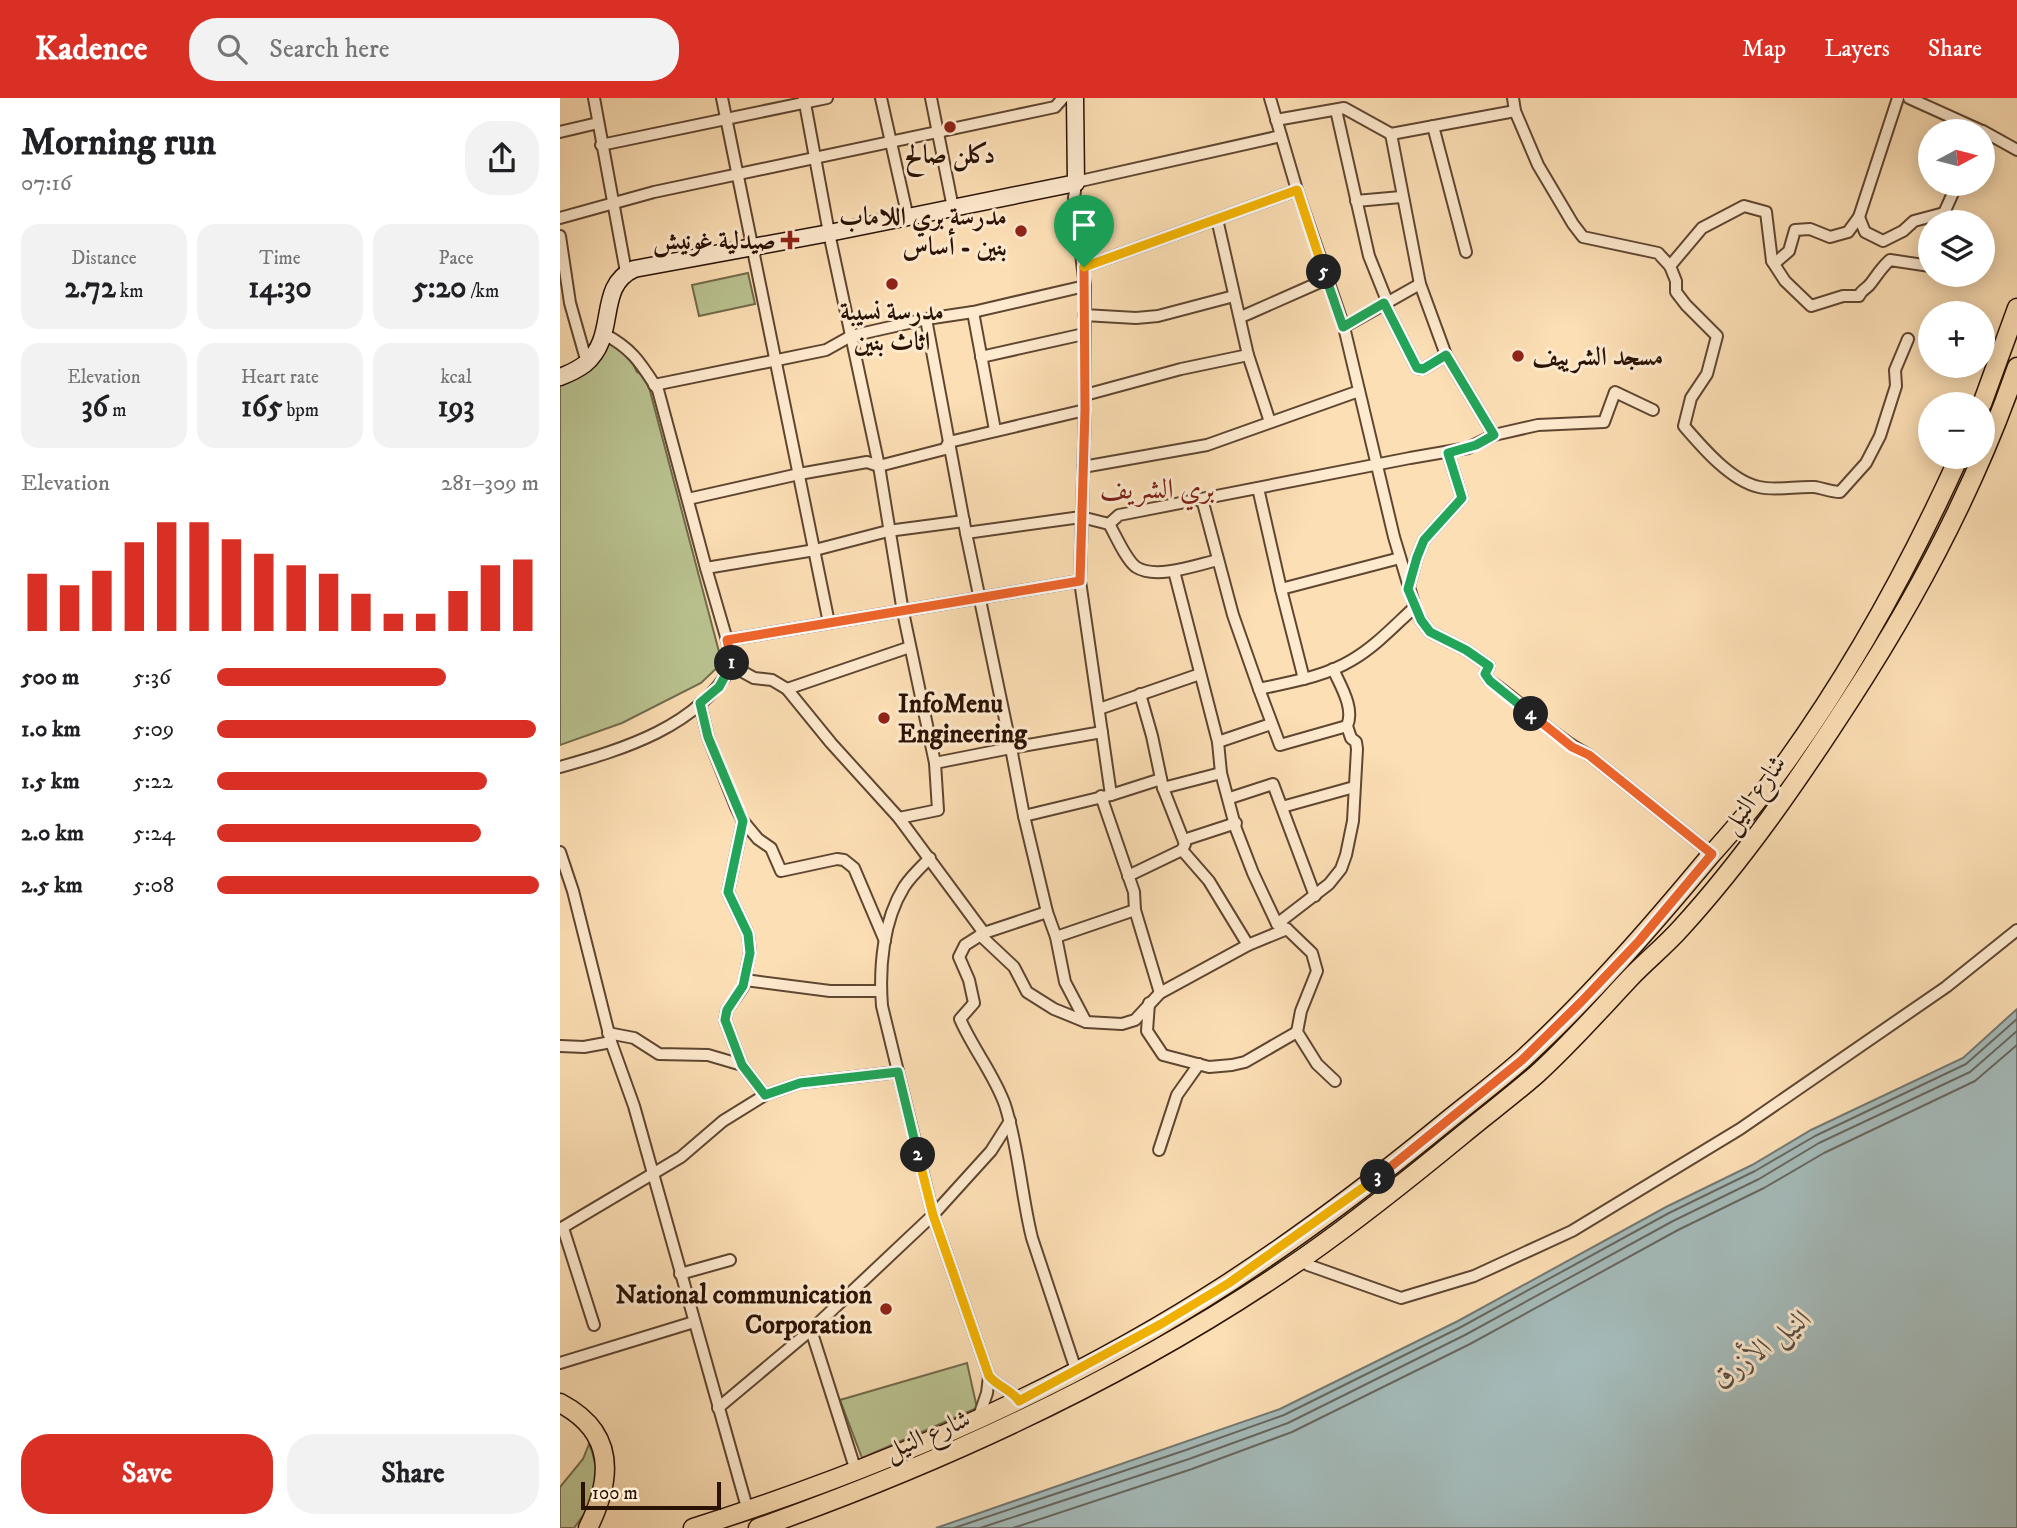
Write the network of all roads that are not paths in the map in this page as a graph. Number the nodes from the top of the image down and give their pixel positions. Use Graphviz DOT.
graph roads {
  1 [pos="594,98"];
  2 [pos="722,98"];
  3 [pos="827,98"];
  4 [pos="881,98"];
  5 [pos="931,98"];
  6 [pos="1064,98"];
  7 [pos="1075,98"];
  8 [pos="1270,98"];
  9 [pos="1513,98"];
  10 [pos="1898,98"];
  11 [pos="1909,98"];
  12 [pos="805,100"];
  13 [pos="1336,110"];
  14 [pos="1515,111"];
  15 [pos="726,119"];
  16 [pos="1955,119"];
  17 [pos="1276,120"];
  18 [pos="598,123"];
  19 [pos="1433,125"];
  20 [pos="938,131"];
  21 [pos="560,132"];
  22 [pos="1391,134"];
  23 [pos="1281,136"];
  24 [pos="1995,138"];
  25 [pos="892,141"];
  26 [pos="601,145"];
  27 [pos="2017,150"];
  28 [pos="815,158"];
  29 [pos="738,174"];
  30 [pos="1073,187"];
  31 [pos="1297,190"];
  32 [pos="1401,197"];
  33 [pos="1356,201"];
  34 [pos="612,203"];
  35 [pos="953,208"];
  36 [pos="1859,217"];
  37 [pos="560,218"];
  38 [pos="908,218"];
  39 [pos="1217,219"];
  40 [pos="1918,221"];
  41 [pos="829,233"];
  42 [pos="560,236"];
  43 [pos="751,247"];
  44 [pos="1466,252"];
  45 [pos="677,261"];
  46 [pos="1772,261"];
  47 [pos="1918,264"];
  48 [pos="1670,266"];
  49 [pos="1084,267"];
  50 [pos="626,272"];
  51 [pos="1327,279"];
  52 [pos="1420,285"];
  53 [pos="1085,286"];
  54 [pos="1234,296"];
  55 [pos="1385,302"];
  56 [pos="2017,309"];
  57 [pos="610,312"];
  58 [pos="973,312"];
  59 [pos="1084,315"];
  60 [pos="1241,317"];
  61 [pos="926,319"];
  62 [pos="1343,327"];
  63 [pos="604,334"];
  64 [pos="1084,334"];
  65 [pos="851,336"];
  66 [pos="1908,340"];
  67 [pos="1248,355"];
  68 [pos="1446,355"];
  69 [pos="981,357"];
  70 [pos="776,359"];
  71 [pos="587,363"];
  72 [pos="2017,367"];
  73 [pos="560,377"];
  74 [pos="654,385"];
  75 [pos="1359,391"];
  76 [pos="1986,392"];
  77 [pos="1085,395"];
  78 [pos="1085,410"];
  79 [pos="1653,410"];
  80 [pos="1270,422"];
  81 [pos="995,430"];
  82 [pos="1494,435"];
  83 [pos="949,442"];
  84 [pos="1448,453"];
  85 [pos="1377,465"];
  86 [pos="879,466"];
  87 [pos="1083,467"];
  88 [pos="1953,469"];
  89 [pos="799,474"];
  90 [pos="1258,488"];
  91 [pos="688,499"];
  92 [pos="1202,499"];
  93 [pos="1081,517"];
  94 [pos="964,521"];
  95 [pos="1109,524"];
  96 [pos="888,531"];
  97 [pos="966,533"];
  98 [pos="815,550"];
  99 [pos="1400,558"];
  100 [pos="1218,560"];
  101 [pos="706,568"];
  102 [pos="1174,571"];
  103 [pos="1080,581"];
  104 [pos="1408,589"];
  105 [pos="1281,590"];
  106 [pos="980,596"];
  107 [pos="1415,607"];
  108 [pos="903,612"];
  109 [pos="829,623"];
  110 [pos="727,640"];
  111 [pos="910,647"];
  112 [pos="732,666"];
  113 [pos="1333,669"];
  114 [pos="1200,674"];
  115 [pos="1304,679"];
  116 [pos="787,689"];
  117 [pos="1259,689"];
  118 [pos="1140,695"];
  119 [pos="700,703"];
  120 [pos="1099,709"];
  121 [pos="1271,724"];
  122 [pos="1347,726"];
  123 [pos="1102,732"];
  124 [pos="1218,742"];
  125 [pos="1011,748"];
  126 [pos="935,763"];
  127 [pos="560,767"];
  128 [pos="1222,773"];
  129 [pos="1162,783"];
  130 [pos="1354,787"];
  131 [pos="1106,796"];
  132 [pos="1230,797"];
  133 [pos="1282,807"];
  134 [pos="1024,816"];
  135 [pos="899,818"];
  136 [pos="743,821"];
  137 [pos="1237,823"];
  138 [pos="1183,845"];
  139 [pos="560,852"];
  140 [pos="1712,854"];
  141 [pos="930,858"];
  142 [pos="1128,876"];
  143 [pos="572,891"];
  144 [pos="560,895"];
  145 [pos="1315,896"];
  146 [pos="1135,910"];
  147 [pos="1047,912"];
  148 [pos="1657,919"];
  149 [pos="1282,927"];
  150 [pos="2017,930"];
  151 [pos="982,934"];
  152 [pos="1675,934"];
  153 [pos="1056,937"];
  154 [pos="1639,941"];
  155 [pos="885,942"];
  156 [pos="1248,945"];
  157 [pos="1653,956"];
  158 [pos="745,980"];
  159 [pos="881,991"];
  160 [pos="1160,993"];
  161 [pos="1149,1003"];
  162 [pos="1086,1022"];
  163 [pos="1297,1032"];
  164 [pos="609,1037"];
  165 [pos="560,1046"];
  166 [pos="1199,1064"];
  167 [pos="742,1065"];
  168 [pos="898,1072"];
  169 [pos="1335,1081"];
  170 [pos="765,1095"];
  171 [pos="1010,1121"];
  172 [pos="1159,1150"];
  173 [pos="652,1174"];
  174 [pos="1381,1175"];
  175 [pos="1390,1194"];
  176 [pos="1352,1196"];
  177 [pos="1362,1214"];
  178 [pos="933,1215"];
  179 [pos="561,1228"];
  180 [pos="1304,1257"];
  181 [pos="730,1260"];
  182 [pos="680,1273"];
  183 [pos="694,1322"];
  184 [pos="594,1325"];
  185 [pos="811,1330"];
  186 [pos="560,1363"];
  187 [pos="1076,1370"];
  188 [pos="989,1376"];
  189 [pos="1019,1401"];
  190 [pos="560,1404"];
  191 [pos="718,1408"];
  192 [pos="978,1419"];
  193 [pos="856,1471"];
  194 [pos="748,1511"];
  195 [pos="588,1528"];
  196 [pos="693,1528"];
  197 [pos="758,1528"];
  1 -- 18 [label="street"];
  2 -- 15 [label="street"];
  3 -- 12 [label="street"];
  4 -- 25 [label="street"];
  5 -- 20 [label="street"];
  6 -- 20 [label="street"];
  6 -- 30 [label="main road"];
  7 -- 30 [label="main road"];
  8 -- 17 [label="street"];
  9 -- 14 [label="street"];
  10 -- 36 [label="street"];
  11 -- 16 [label="street"];
  12 -- 15 [label="street"];
  12 -- 28 [label="street"];
  13 -- 17 [label="street"];
  13 -- 22 [label="street"];
  13 -- 33 [label="street"];
  14 -- 19 [label="street"];
  14 -- 48 [label="street"];
  15 -- 26 [label="street"];
  15 -- 29 [label="street"];
  17 -- 23 [label="street"];
  18 -- 21 [label="street"];
  18 -- 26 [label="street"];
  19 -- 22 [label="street"];
  19 -- 44 [label="street"];
  20 -- 25 [label="street"];
  20 -- 35 [label="street"];
  22 -- 32 [label="street"];
  23 -- 30 [label="street"];
  23 -- 31 [label="street"];
  24 -- 27 [label="street"];
  25 -- 28 [label="street"];
  25 -- 38 [label="street"];
  26 -- 34 [label="street"];
  28 -- 29 [label="street"];
  28 -- 41 [label="street"];
  29 -- 34 [label="street"];
  29 -- 43 [label="street"];
  30 -- 35 [label="main road"];
  30 -- 49 [label="street"];
  31 -- 39 [label="street"];
  31 -- 51 [label="street"];
  32 -- 33 [label="street"];
  32 -- 52 [label="street"];
  33 -- 55 [label="street"];
  34 -- 37 [label="street"];
  34 -- 50 [label="street"];
  35 -- 38 [label="main road"];
  36 -- 40 [label="street"];
  36 -- 46 [label="street"];
  38 -- 41 [label="main road"];
  39 -- 49 [label="street"];
  39 -- 54 [label="street"];
  41 -- 43 [label="main road"];
  41 -- 65 [label="street"];
  42 -- 71 [label="street"];
  43 -- 45 [label="main road"];
  43 -- 70 [label="street"];
  45 -- 50 [label="main road"];
  45 -- 57 [label="main road"];
  46 -- 47 [label="street"];
  46 -- 48 [label="street"];
  48 -- 66 [label="street"];
  49 -- 53 [label="street"];
  50 -- 57 [label="main road"];
  51 -- 60 [label="street"];
  51 -- 62 [label="street"];
  52 -- 55 [label="street"];
  52 -- 68 [label="street"];
  53 -- 58 [label="street"];
  53 -- 59 [label="street"];
  54 -- 59 [label="street"];
  54 -- 60 [label="street"];
  55 -- 62 [label="street"];
  55 -- 68 [label="street"];
  56 -- 76 [label="main road"];
  57 -- 63 [label="main road"];
  58 -- 61 [label="street"];
  58 -- 69 [label="street"];
  59 -- 64 [label="street"];
  60 -- 67 [label="street"];
  61 -- 65 [label="street"];
  61 -- 83 [label="street"];
  62 -- 75 [label="street"];
  63 -- 71 [label="main road"];
  63 -- 74 [label="street"];
  64 -- 69 [label="street"];
  64 -- 77 [label="street"];
  65 -- 70 [label="street"];
  65 -- 86 [label="street"];
  67 -- 77 [label="street"];
  67 -- 80 [label="street"];
  68 -- 82 [label="street"];
  69 -- 81 [label="street"];
  70 -- 74 [label="street"];
  70 -- 89 [label="street"];
  71 -- 73 [label="main road"];
  72 -- 152 [label="main road, شارع النيل"];
  74 -- 91 [label="street"];
  75 -- 80 [label="street"];
  75 -- 85 [label="street"];
  77 -- 78 [label="street"];
  78 -- 81 [label="street"];
  78 -- 87 [label="street"];
  79 -- 82 [label="street"];
  80 -- 87 [label="street"];
  81 -- 83 [label="street"];
  82 -- 84 [label="street"];
  83 -- 86 [label="street"];
  83 -- 94 [label="street"];
  84 -- 85 [label="street"];
  84 -- 104 [label="street"];
  85 -- 90 [label="street"];
  85 -- 99 [label="street"];
  86 -- 89 [label="street"];
  86 -- 96 [label="street"];
  87 -- 93 [label="street"];
  88 -- 140 [label="main road, شارع النيل"];
  89 -- 91 [label="street"];
  89 -- 98 [label="street"];
  90 -- 92 [label="street"];
  90 -- 105 [label="street"];
  91 -- 101 [label="street"];
  92 -- 95 [label="street"];
  92 -- 100 [label="street"];
  93 -- 95 [label="street"];
  93 -- 97 [label="street"];
  93 -- 103 [label="street"];
  94 -- 96 [label="street"];
  94 -- 97 [label="street"];
  95 -- 102 [label="street"];
  96 -- 98 [label="street"];
  96 -- 108 [label="street"];
  97 -- 106 [label="street"];
  98 -- 101 [label="street"];
  98 -- 109 [label="street"];
  99 -- 104 [label="street"];
  99 -- 105 [label="street"];
  100 -- 102 [label="street"];
  100 -- 117 [label="street"];
  101 -- 110 [label="street"];
  102 -- 114 [label="street"];
  103 -- 106 [label="street"];
  103 -- 120 [label="street"];
  104 -- 107 [label="street"];
  105 -- 115 [label="street"];
  106 -- 108 [label="street"];
  106 -- 125 [label="street"];
  107 -- 113 [label="street"];
  107 -- 140 [label="street"];
  108 -- 109 [label="street"];
  108 -- 111 [label="street"];
  109 -- 110 [label="street"];
  110 -- 112 [label="street"];
  111 -- 116 [label="street"];
  111 -- 126 [label="street"];
  112 -- 116 [label="street"];
  112 -- 119 [label="street"];
  113 -- 115 [label="street"];
  113 -- 122 [label="street"];
  114 -- 118 [label="street"];
  114 -- 124 [label="street"];
  115 -- 117 [label="street"];
  116 -- 135 [label="street"];
  117 -- 121 [label="street"];
  118 -- 120 [label="street"];
  118 -- 129 [label="street"];
  119 -- 127 [label="street"];
  119 -- 136 [label="street"];
  120 -- 123 [label="street"];
  121 -- 122 [label="street"];
  121 -- 124 [label="street"];
  122 -- 130 [label="street"];
  123 -- 125 [label="street"];
  123 -- 131 [label="street"];
  124 -- 128 [label="street"];
  125 -- 126 [label="street"];
  125 -- 134 [label="street"];
  126 -- 135 [label="street"];
  128 -- 129 [label="street"];
  128 -- 132 [label="street"];
  129 -- 131 [label="street"];
  129 -- 138 [label="street"];
  130 -- 133 [label="street"];
  130 -- 145 [label="street"];
  131 -- 134 [label="street"];
  131 -- 142 [label="street"];
  132 -- 133 [label="street"];
  132 -- 137 [label="street"];
  133 -- 145 [label="street"];
  134 -- 147 [label="street"];
  135 -- 141 [label="street"];
  136 -- 155 [label="street"];
  136 -- 158 [label="street"];
  137 -- 138 [label="street"];
  137 -- 149 [label="street"];
  138 -- 142 [label="street"];
  138 -- 156 [label="street"];
  139 -- 143 [label="street"];
  140 -- 148 [label="main road, شارع النيل"];
  141 -- 151 [label="street"];
  141 -- 155 [label="street"];
  142 -- 146 [label="street"];
  143 -- 144 [label="street"];
  143 -- 164 [label="street"];
  145 -- 149 [label="street"];
  146 -- 153 [label="street"];
  146 -- 160 [label="street"];
  147 -- 151 [label="street"];
  147 -- 153 [label="street"];
  148 -- 152 [label="main road"];
  148 -- 154 [label="main road, شارع النيل"];
  149 -- 156 [label="street"];
  149 -- 163 [label="street"];
  150 -- 180 [label="street"];
  151 -- 162 [label="street"];
  151 -- 171 [label="street"];
  152 -- 157 [label="main road, شارع النيل"];
  153 -- 162 [label="street"];
  154 -- 157 [label="main road"];
  154 -- 174 [label="main road, شارع النيل"];
  155 -- 159 [label="street"];
  156 -- 160 [label="street"];
  157 -- 175 [label="main road, شارع النيل"];
  158 -- 159 [label="street"];
  158 -- 167 [label="street"];
  159 -- 168 [label="street"];
  160 -- 161 [label="street"];
  161 -- 162 [label="street"];
  161 -- 166 [label="street"];
  163 -- 166 [label="street"];
  163 -- 169 [label="street"];
  164 -- 165 [label="street"];
  164 -- 167 [label="street"];
  164 -- 173 [label="street"];
  166 -- 172 [label="street"];
  167 -- 170 [label="street"];
  168 -- 170 [label="street"];
  168 -- 178 [label="street"];
  170 -- 173 [label="street"];
  171 -- 178 [label="street"];
  171 -- 187 [label="street"];
  173 -- 179 [label="street"];
  173 -- 182 [label="street"];
  174 -- 175 [label="main road"];
  174 -- 176 [label="main road, شارع النيل"];
  175 -- 177 [label="main road, شارع النيل"];
  176 -- 177 [label="main road"];
  176 -- 187 [label="main road, شارع النيل"];
  177 -- 180 [label="main road, شارع النيل"];
  178 -- 185 [label="street"];
  178 -- 188 [label="street"];
  179 -- 184 [label="street"];
  180 -- 197 [label="main road, شارع النيل"];
  181 -- 182 [label="street"];
  182 -- 183 [label="street"];
  183 -- 186 [label="street"];
  183 -- 191 [label="street"];
  185 -- 191 [label="street"];
  185 -- 193 [label="street"];
  187 -- 189 [label="main road, شارع النيل"];
  188 -- 189 [label="street"];
  188 -- 192 [label="street"];
  189 -- 192 [label="main road, شارع النيل"];
  190 -- 195 [label="main road"];
  191 -- 194 [label="street"];
  192 -- 193 [label="main road, شارع النيل"];
  193 -- 194 [label="main road, شارع النيل"];
  194 -- 196 [label="main road, شارع النيل"];
}
